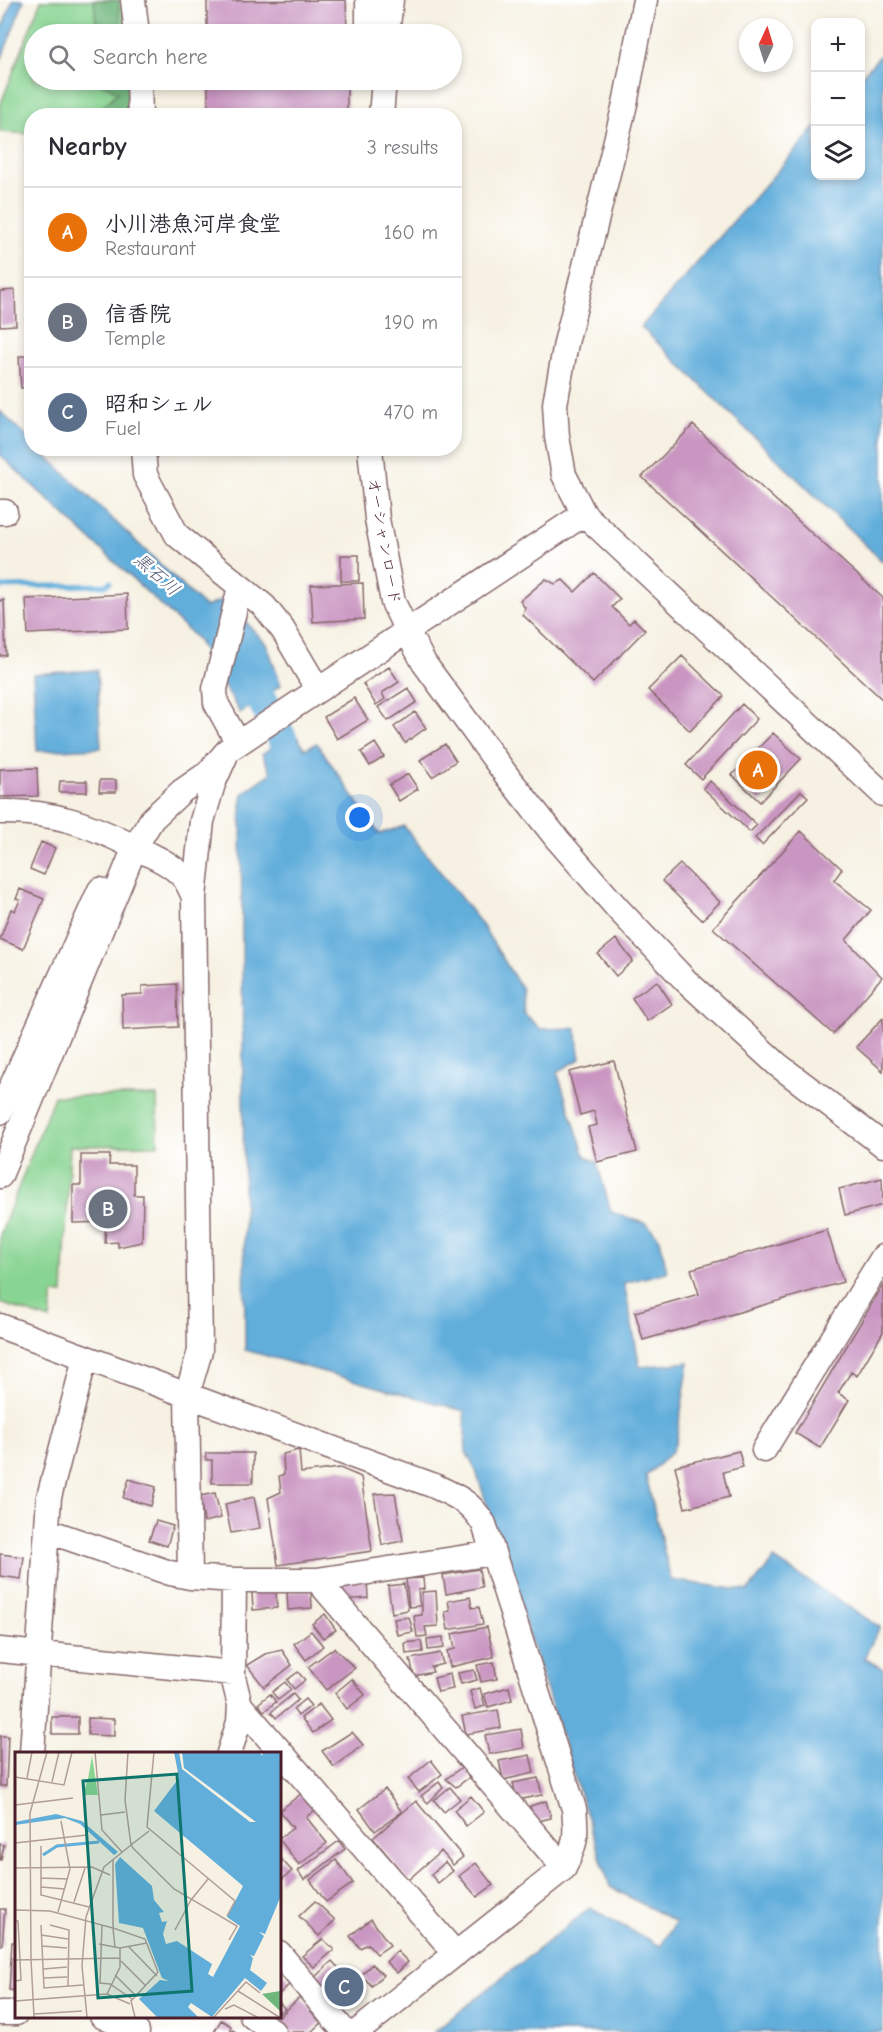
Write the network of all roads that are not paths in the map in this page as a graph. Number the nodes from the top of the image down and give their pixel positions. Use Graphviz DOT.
graph roads {
  1 [pos="133,0"];
  2 [pos="368,0"];
  3 [pos="391,0"];
  4 [pos="645,0"];
  5 [pos="135,24"];
  6 [pos="368,24"];
  7 [pos="388,24"];
  8 [pos="139,90"];
  9 [pos="369,90"];
  10 [pos="383,90"];
  11 [pos="140,108"];
  12 [pos="369,108"];
  13 [pos="382,108"];
  14 [pos="144,456"];
  15 [pos="371,456"];
  16 [pos="584,514"];
  17 [pos="238,596"];
  18 [pos="407,631"];
  19 [pos="318,690"];
  20 [pos="238,743"];
  21 [pos="883,794"];
  22 [pos="0,812"];
  23 [pos="129,843"];
  24 [pos="194,897"];
  25 [pos="0,1112"];
  26 [pos="883,1145"];
  27 [pos="0,1176"];
  28 [pos="883,1257"];
  29 [pos="0,1326"];
  30 [pos="85,1358"];
  31 [pos="187,1395"];
  32 [pos="764,1450"];
  33 [pos="48,1531"];
  34 [pos="493,1553"];
  35 [pos="190,1577"];
  36 [pos="234,1580"];
  37 [pos="317,1580"];
  38 [pos="0,1650"];
  39 [pos="39,1653"];
  40 [pos="233,1673"];
  41 [pos="240,1705"];
  42 [pos="32,1752"];
  43 [pos="229,1752"];
  44 [pos="564,1868"];
  45 [pos="280,1954"];
  46 [pos="456,1954"];
  47 [pos="104,2017"];
  48 [pos="253,2017"];
  49 [pos="137,2032"];
  50 [pos="273,2032"];
  51 [pos="345,2032"];
  52 [pos="357,2032"];
  1 -- 5 [label="street"];
  2 -- 6 [label="street"];
  3 -- 7 [label="street"];
  4 -- 16 [label="street"];
  8 -- 11 [label="street"];
  9 -- 12 [label="street"];
  10 -- 13 [label="street"];
  14 -- 17 [label="street"];
  15 -- 18 [label="street, オーシャンロード"];
  16 -- 18 [label="street"];
  16 -- 21 [label="street"];
  17 -- 19 [label="street"];
  17 -- 20 [label="street"];
  18 -- 19 [label="street"];
  18 -- 26 [label="street, オーシャンロード"];
  19 -- 20 [label="street"];
  20 -- 23 [label="street"];
  20 -- 24 [label="street"];
  22 -- 23 [label="street"];
  23 -- 24 [label="street"];
  23 -- 25 [label="street"];
  23 -- 27 [label="street"];
  24 -- 31 [label="street"];
  28 -- 32 [label="street"];
  29 -- 30 [label="street"];
  30 -- 31 [label="street"];
  30 -- 33 [label="street"];
  31 -- 34 [label="street"];
  31 -- 35 [label="street"];
  33 -- 35 [label="street"];
  33 -- 39 [label="street"];
  34 -- 37 [label="street"];
  34 -- 44 [label="street"];
  35 -- 36 [label="street"];
  36 -- 37 [label="street"];
  36 -- 40 [label="street"];
  37 -- 44 [label="street"];
  38 -- 39 [label="street"];
  39 -- 40 [label="street"];
  39 -- 42 [label="street"];
  40 -- 41 [label="street"];
  41 -- 43 [label="street"];
  41 -- 46 [label="street"];
  44 -- 46 [label="street"];
  45 -- 51 [label="street"];
  46 -- 52 [label="street"];
  47 -- 49 [label="street"];
  48 -- 50 [label="street"];
}
